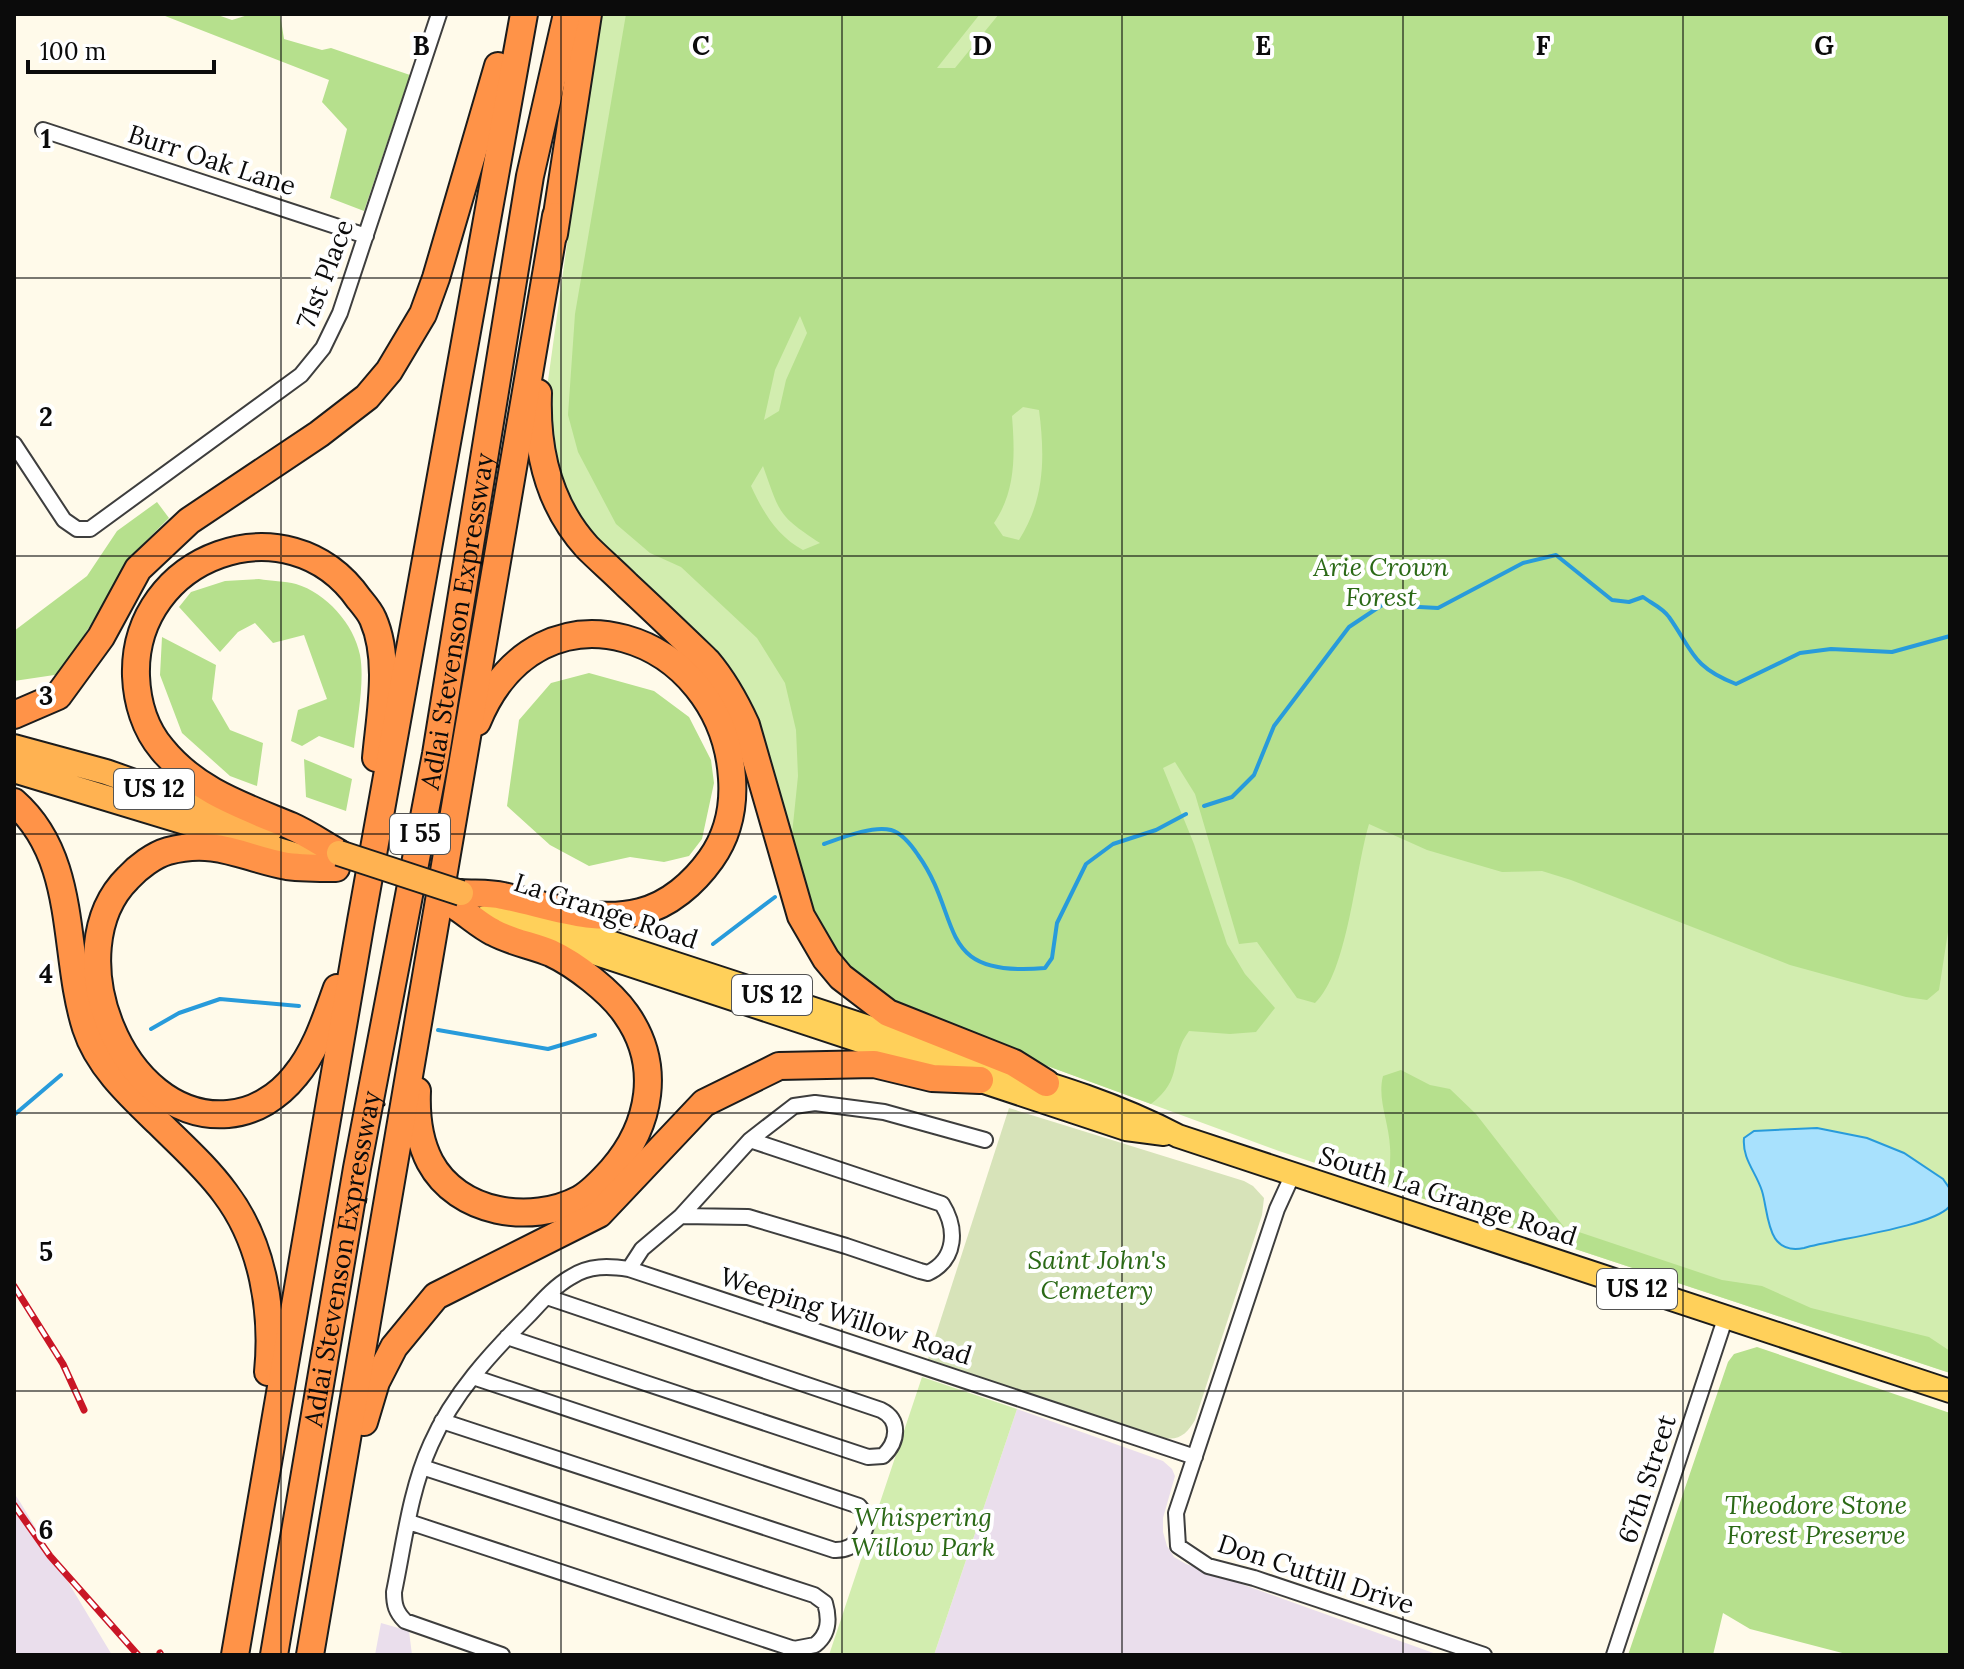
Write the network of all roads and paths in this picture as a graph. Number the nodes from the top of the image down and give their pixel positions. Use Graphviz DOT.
graph roads {
  1 [pos="439,14"];
  2 [pos="521,14"];
  3 [pos="567,14"];
  4 [pos="588,14"];
  5 [pos="43,130"];
  6 [pos="556,216"];
  7 [pos="366,236"];
  8 [pos="14,444"];
  9 [pos="14,715"];
  10 [pos="14,747"];
  11 [pos="14,770"];
  12 [pos="456,798"];
  13 [pos="14,802"];
  14 [pos="379,829"];
  15 [pos="291,846"];
  16 [pos="337,860"];
  17 [pos="459,901"];
  18 [pos="497,913"];
  19 [pos="361,921"];
  20 [pos="427,963"];
  21 [pos="980,1080"];
  22 [pos="1046,1083"];
  23 [pos="1178,1136"];
  24 [pos="750,1140"];
  25 [pos="985,1140"];
  26 [pos="1293,1174"];
  27 [pos="681,1216"];
  28 [pos="629,1269"];
  29 [pos="547,1297"];
  30 [pos="1725,1319"];
  31 [pos="507,1337"];
  32 [pos="473,1377"];
  33 [pos="1950,1391"];
  34 [pos="442,1421"];
  35 [pos="1195,1457"];
  36 [pos="422,1467"];
  37 [pos="409,1522"];
  38 [pos="246,1582"];
  39 [pos="316,1624"];
  40 [pos="797,1652"];
  41 [pos="235,1655"];
  42 [pos="274,1655"];
  43 [pos="310,1655"];
  44 [pos="502,1655"];
  45 [pos="1484,1655"];
  46 [pos="1614,1655"];
  1 -- 7 [label="street, 71st Place"];
  2 -- 9 [label="highway"];
  2 -- 14 [label="highway, Adlai Stevenson Expressway / I 55"];
  3 -- 42 [label="highway, Adlai Stevenson Expressway / I 55"];
  4 -- 6 [label="highway"];
  5 -- 7 [label="street, Burr Oak Lane"];
  6 -- 12 [label="highway"];
  6 -- 22 [label="highway"];
  7 -- 8 [label="street, 71st Place"];
  10 -- 15 [label="highway, US 12"];
  11 -- 15 [label="highway, US 12"];
  12 -- 18 [label="highway"];
  12 -- 20 [label="highway"];
  13 -- 38 [label="highway"];
  14 -- 15 [label="highway"];
  14 -- 19 [label="highway, Adlai Stevenson Expressway / I 55"];
  15 -- 16 [label="highway"];
  15 -- 16 [label="highway"];
  15 -- 19 [label="highway"];
  16 -- 17 [label="highway"];
  17 -- 18 [label="highway"];
  17 -- 18 [label="highway"];
  18 -- 20 [label="highway"];
  18 -- 21 [label="main road, La Grange Road / US 12"];
  18 -- 22 [label="main road, La Grange Road / US 12"];
  19 -- 38 [label="highway, Adlai Stevenson Expressway / I 55"];
  20 -- 39 [label="highway"];
  21 -- 23 [label="main road, La Grange Road / US 12"];
  21 -- 39 [label="highway"];
  22 -- 23 [label="main road, La Grange Road / US 12"];
  23 -- 26 [label="main road, La Grange Road / US 12"];
  24 -- 25 [label="street"];
  24 -- 27 [label="street"];
  24 -- 27 [label="street"];
  26 -- 30 [label="main road, South La Grange Road / US 12"];
  26 -- 35 [label="street"];
  27 -- 28 [label="street"];
  28 -- 29 [label="street, Weeping Willow Road"];
  28 -- 35 [label="street, Weeping Willow Road"];
  29 -- 31 [label="street, Weeping Willow Road"];
  29 -- 31 [label="street"];
  30 -- 33 [label="main road, South La Grange Road / US 12"];
  30 -- 46 [label="street, 67th Street"];
  31 -- 32 [label="street, Weeping Willow Road"];
  32 -- 34 [label="street, Weeping Willow Road"];
  32 -- 34 [label="street"];
  34 -- 36 [label="street, Weeping Willow Road"];
  35 -- 45 [label="street, Don Cuttill Drive"];
  36 -- 37 [label="street, Weeping Willow Road"];
  36 -- 40 [label="street"];
  37 -- 40 [label="street"];
  37 -- 44 [label="street, Weeping Willow Road"];
  38 -- 41 [label="highway, Adlai Stevenson Expressway / I 55"];
  39 -- 43 [label="highway"];
}
